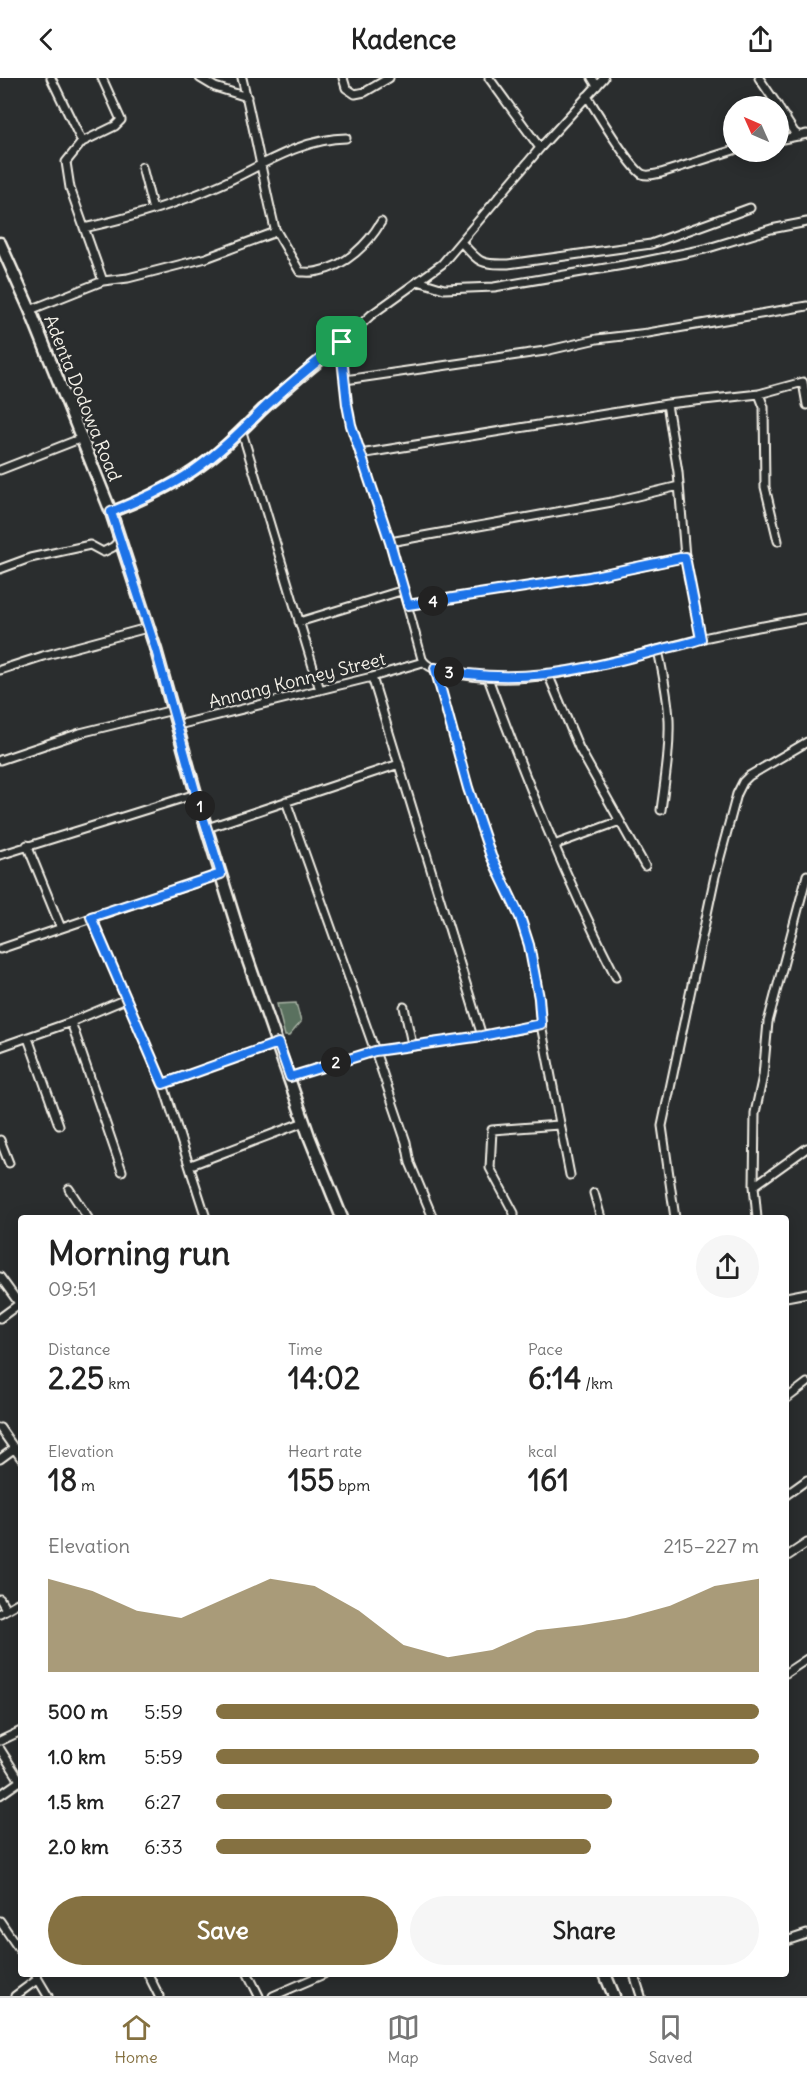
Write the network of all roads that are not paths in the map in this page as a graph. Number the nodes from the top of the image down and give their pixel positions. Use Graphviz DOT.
graph roads {
  1 [pos="51,78"];
  2 [pos="102,78"];
  3 [pos="200,78"];
  4 [pos="242,78"];
  5 [pos="343,78"];
  6 [pos="389,78"];
  7 [pos="489,78"];
  8 [pos="592,78"];
  9 [pos="604,78"];
  10 [pos="759,78"];
  11 [pos="597,86"];
  12 [pos="587,96"];
  13 [pos="771,96"];
  14 [pos="247,97"];
  15 [pos="789,123"];
  16 [pos="807,134"];
  17 [pos="799,136"];
  18 [pos="346,138"];
  19 [pos="789,138"];
  20 [pos="82,142"];
  21 [pos="540,148"];
  22 [pos="723,153"];
  23 [pos="260,163"];
  24 [pos="142,167"];
  25 [pos="750,208"];
  26 [pos="153,210"];
  27 [pos="381,222"];
  28 [pos="807,222"];
  29 [pos="84,228"];
  30 [pos="275,229"];
  31 [pos="461,242"];
  32 [pos="0,243"];
  33 [pos="103,281"];
  34 [pos="418,281"];
  35 [pos="807,306"];
  36 [pos="30,310"];
  37 [pos="342,342"];
  38 [pos="345,380"];
  39 [pos="759,394"];
  40 [pos="667,404"];
  41 [pos="807,405"];
  42 [pos="242,432"];
  43 [pos="82,438"];
  44 [pos="360,454"];
  45 [pos="0,470"];
  46 [pos="679,486"];
  47 [pos="111,512"];
  48 [pos="120,540"];
  49 [pos="390,542"];
  50 [pos="778,542"];
  51 [pos="685,557"];
  52 [pos="0,568"];
  53 [pos="404,590"];
  54 [pos="408,605"];
  55 [pos="807,618"];
  56 [pos="299,622"];
  57 [pos="147,628"];
  58 [pos="701,639"];
  59 [pos="658,650"];
  60 [pos="423,662"];
  61 [pos="435,668"];
  62 [pos="0,670"];
  63 [pos="548,674"];
  64 [pos="372,677"];
  65 [pos="488,678"];
  66 [pos="320,690"];
  67 [pos="173,710"];
  68 [pos="178,725"];
  69 [pos="807,742"];
  70 [pos="0,760"];
  71 [pos="399,764"];
  72 [pos="196,794"];
  73 [pos="286,801"];
  74 [pos="660,810"];
  75 [pos="620,821"];
  76 [pos="207,828"];
  77 [pos="27,845"];
  78 [pos="554,845"];
  79 [pos="0,855"];
  80 [pos="645,866"];
  81 [pos="221,874"];
  82 [pos="807,875"];
  83 [pos="91,917"];
  84 [pos="61,928"];
  85 [pos="0,949"];
  86 [pos="616,977"];
  87 [pos="126,999"];
  88 [pos="404,1007"];
  89 [pos="71,1022"];
  90 [pos="541,1024"];
  91 [pos="482,1036"];
  92 [pos="28,1038"];
  93 [pos="278,1043"];
  94 [pos="412,1044"];
  95 [pos="0,1047"];
  96 [pos="375,1051"];
  97 [pos="290,1077"];
  98 [pos="163,1084"];
  99 [pos="304,1122"];
  100 [pos="59,1125"];
  101 [pos="559,1125"];
  102 [pos="0,1140"];
  103 [pos="807,1148"];
  104 [pos="9,1163"];
  105 [pos="191,1165"];
  106 [pos="122,1171"];
  107 [pos="570,1175"];
  108 [pos="754,1186"];
  109 [pos="69,1189"];
  110 [pos="594,1193"];
  111 [pos="86,1215"];
  112 [pos="205,1215"];
  113 [pos="341,1215"];
  114 [pos="432,1215"];
  115 [pos="513,1215"];
  116 [pos="601,1215"];
  117 [pos="675,1215"];
  118 [pos="757,1215"];
  119 [pos="0,1277"];
  120 [pos="807,1293"];
  121 [pos="789,1297"];
  122 [pos="18,1302"];
  123 [pos="18,1306"];
  124 [pos="0,1318"];
  125 [pos="807,1383"];
  126 [pos="789,1397"];
  127 [pos="0,1428"];
  128 [pos="15,1448"];
  129 [pos="18,1453"];
  130 [pos="0,1459"];
  131 [pos="807,1480"];
  132 [pos="789,1493"];
  133 [pos="807,1543"];
  134 [pos="789,1555"];
  135 [pos="0,1599"];
  136 [pos="18,1603"];
  137 [pos="3,1611"];
  138 [pos="807,1659"];
  139 [pos="789,1671"];
  140 [pos="18,1732"];
  141 [pos="0,1741"];
  142 [pos="0,1749"];
  143 [pos="18,1776"];
  144 [pos="18,1783"];
  145 [pos="0,1795"];
  146 [pos="0,1921"];
  147 [pos="807,1934"];
  148 [pos="789,1940"];
  149 [pos="18,1948"];
  150 [pos="36,1977"];
  151 [pos="38,1977"];
  152 [pos="150,1977"];
  153 [pos="250,1977"];
  154 [pos="317,1977"];
  155 [pos="606,1977"];
  156 [pos="635,1977"];
  157 [pos="15,1996"];
  158 [pos="48,1996"];
  159 [pos="159,1996"];
  160 [pos="259,1996"];
  161 [pos="273,1996"];
  162 [pos="614,1996"];
  163 [pos="641,1996"];
  1 -- 20 [label="street"];
  2 -- 20 [label="street"];
  3 -- 14 [label="street"];
  4 -- 14 [label="street"];
  5 -- 6 [label="street"];
  7 -- 21 [label="street"];
  8 -- 11 [label="street"];
  9 -- 11 [label="street"];
  10 -- 13 [label="street"];
  11 -- 12 [label="street"];
  12 -- 21 [label="street"];
  12 -- 22 [label="street"];
  14 -- 23 [label="street"];
  15 -- 17 [label="street"];
  16 -- 17 [label="street"];
  17 -- 19 [label="street"];
  18 -- 23 [label="street"];
  20 -- 29 [label="street"];
  21 -- 31 [label="street"];
  23 -- 26 [label="street"];
  23 -- 30 [label="street"];
  24 -- 26 [label="street"];
  25 -- 31 [label="street"];
  26 -- 29 [label="street"];
  27 -- 30 [label="street"];
  28 -- 34 [label="street"];
  29 -- 33 [label="street"];
  30 -- 33 [label="street"];
  31 -- 34 [label="street"];
  32 -- 36 [label="main road, Adenta Dodowa Road"];
  33 -- 36 [label="street"];
  34 -- 37 [label="street"];
  35 -- 38 [label="street"];
  36 -- 43 [label="main road, Adenta Dodowa Road"];
  37 -- 38 [label="street"];
  37 -- 42 [label="street"];
  38 -- 44 [label="street"];
  39 -- 40 [label="street"];
  39 -- 41 [label="street"];
  39 -- 50 [label="street"];
  40 -- 44 [label="street"];
  40 -- 46 [label="street"];
  42 -- 47 [label="street"];
  42 -- 56 [label="street"];
  43 -- 45 [label="street"];
  43 -- 47 [label="main road, Adenta Dodowa Road"];
  44 -- 49 [label="street"];
  46 -- 49 [label="street"];
  46 -- 51 [label="street"];
  47 -- 48 [label="main road, Adenta Dodowa Road"];
  48 -- 52 [label="street"];
  48 -- 57 [label="main road, Adenta Dodowa Road"];
  49 -- 53 [label="street"];
  51 -- 54 [label="street"];
  51 -- 58 [label="street"];
  53 -- 54 [label="street"];
  53 -- 56 [label="street"];
  54 -- 60 [label="street"];
  55 -- 58 [label="street"];
  56 -- 66 [label="street"];
  57 -- 62 [label="street"];
  57 -- 67 [label="main road, Adenta Dodowa Road"];
  58 -- 59 [label="street"];
  59 -- 63 [label="street"];
  59 -- 74 [label="street"];
  60 -- 61 [label="street"];
  60 -- 64 [label="street, Annang Konney Street"];
  61 -- 65 [label="street"];
  61 -- 90 [label="street"];
  63 -- 65 [label="street"];
  63 -- 75 [label="street"];
  64 -- 66 [label="street, Annang Konney Street"];
  64 -- 71 [label="street"];
  65 -- 78 [label="street"];
  66 -- 68 [label="street, Annang Konney Street"];
  67 -- 68 [label="main road, Adenta Dodowa Road"];
  67 -- 70 [label="street"];
  68 -- 72 [label="main road, Adenta Dodowa Road"];
  69 -- 117 [label="street"];
  71 -- 73 [label="street"];
  71 -- 91 [label="street"];
  72 -- 76 [label="main road, Adenta Dodowa Road"];
  72 -- 77 [label="street"];
  73 -- 76 [label="street"];
  73 -- 96 [label="street"];
  75 -- 78 [label="street"];
  75 -- 80 [label="street"];
  76 -- 81 [label="main road, Adenta Dodowa Road"];
  77 -- 79 [label="street"];
  77 -- 84 [label="street"];
  78 -- 86 [label="street"];
  81 -- 83 [label="street"];
  81 -- 93 [label="main road, Adenta Dodowa Road"];
  82 -- 108 [label="street"];
  83 -- 84 [label="street"];
  83 -- 87 [label="street"];
  84 -- 85 [label="street"];
  87 -- 89 [label="street"];
  87 -- 98 [label="street"];
  88 -- 94 [label="street"];
  89 -- 92 [label="street"];
  89 -- 106 [label="street"];
  90 -- 91 [label="street"];
  90 -- 101 [label="street"];
  91 -- 94 [label="street"];
  92 -- 95 [label="street"];
  92 -- 100 [label="street"];
  93 -- 97 [label="main road, Adenta Dodowa Road"];
  93 -- 98 [label="street"];
  94 -- 96 [label="street"];
  96 -- 97 [label="street"];
  96 -- 114 [label="street"];
  97 -- 99 [label="main road, Adenta Dodowa Road"];
  98 -- 105 [label="street"];
  99 -- 105 [label="street"];
  99 -- 113 [label="main road, Adenta Dodowa Road"];
  101 -- 107 [label="street"];
  101 -- 115 [label="street"];
  102 -- 104 [label="street"];
  103 -- 108 [label="street"];
  105 -- 112 [label="street"];
  108 -- 118 [label="street"];
  109 -- 111 [label="street"];
  110 -- 116 [label="street"];
  119 -- 122 [label="street"];
  120 -- 121 [label="street"];
  123 -- 124 [label="street"];
  125 -- 126 [label="street"];
  127 -- 128 [label="street"];
  128 -- 129 [label="street"];
  128 -- 130 [label="street"];
  131 -- 132 [label="street"];
  133 -- 134 [label="street"];
  135 -- 137 [label="street"];
  136 -- 137 [label="street"];
  138 -- 139 [label="street"];
  140 -- 141 [label="street"];
  142 -- 143 [label="street"];
  144 -- 145 [label="street"];
  146 -- 149 [label="street"];
  147 -- 148 [label="street"];
  150 -- 157 [label="street"];
  151 -- 158 [label="street"];
  152 -- 159 [label="street"];
  153 -- 160 [label="street"];
  154 -- 161 [label="street"];
  155 -- 162 [label="main road"];
  156 -- 163 [label="street"];
}
